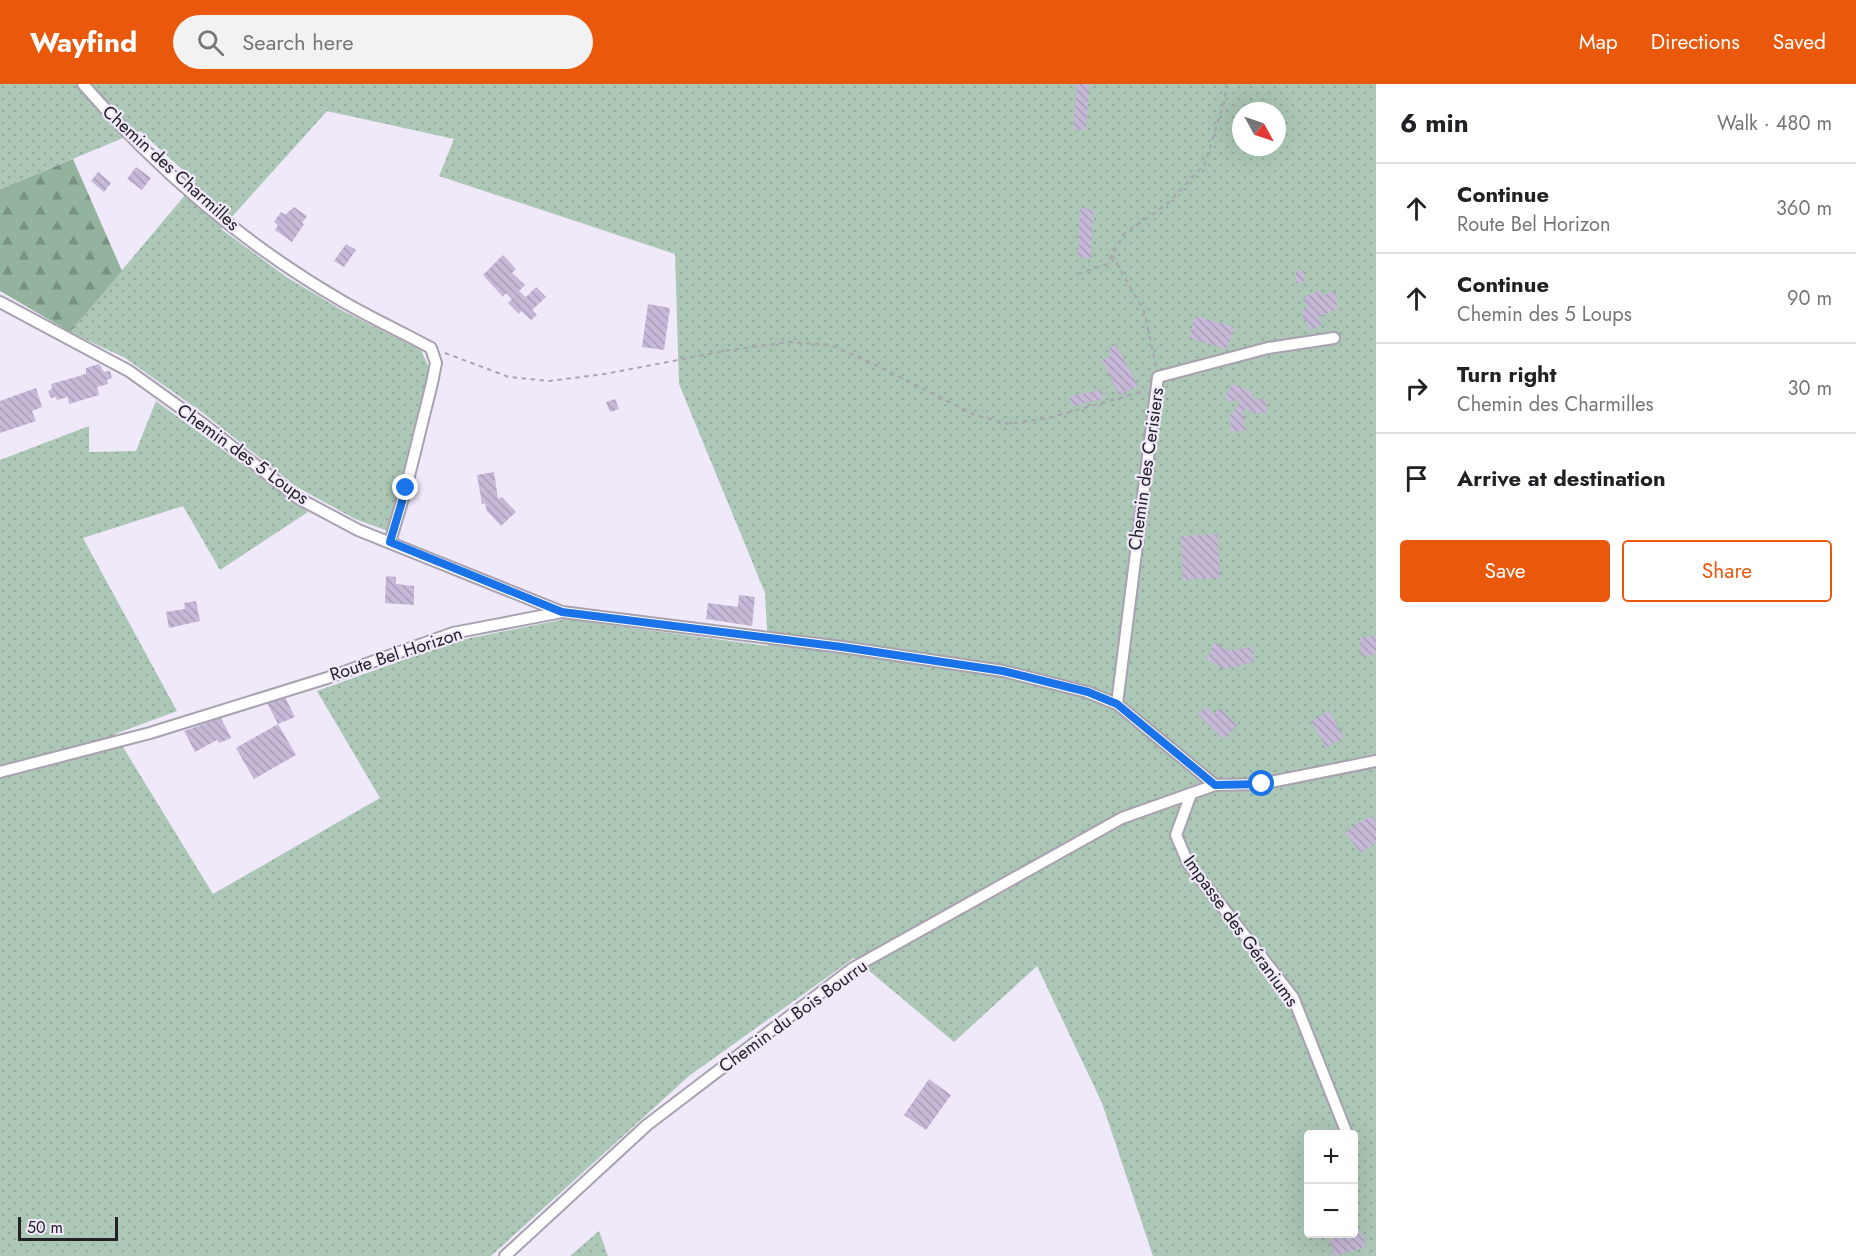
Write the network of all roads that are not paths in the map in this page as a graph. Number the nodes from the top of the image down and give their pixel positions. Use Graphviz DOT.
graph roads {
  1 [pos="83,84"];
  2 [pos="0,302"];
  3 [pos="1334,338"];
  4 [pos="390,542"];
  5 [pos="562,612"];
  6 [pos="1117,704"];
  7 [pos="1376,761"];
  8 [pos="0,772"];
  9 [pos="1215,785"];
  10 [pos="1191,794"];
  11 [pos="1345,1130"];
  12 [pos="505,1256"];
  1 -- 4 [label="street, Chemin des Charmilles"];
  2 -- 4 [label="street, Chemin des 5 Loups"];
  3 -- 6 [label="street, Chemin des Cerisiers"];
  4 -- 5 [label="street, Chemin des 5 Loups"];
  5 -- 6 [label="street, Route Bel Horizon"];
  5 -- 8 [label="street, Route Bel Horizon"];
  6 -- 9 [label="street, Route Bel Horizon"];
  7 -- 9 [label="street"];
  9 -- 10 [label="street, Chemin du Bois Bourru"];
  10 -- 11 [label="street, Impasse des Géraniums"];
  10 -- 12 [label="street, Chemin du Bois Bourru"];
}
